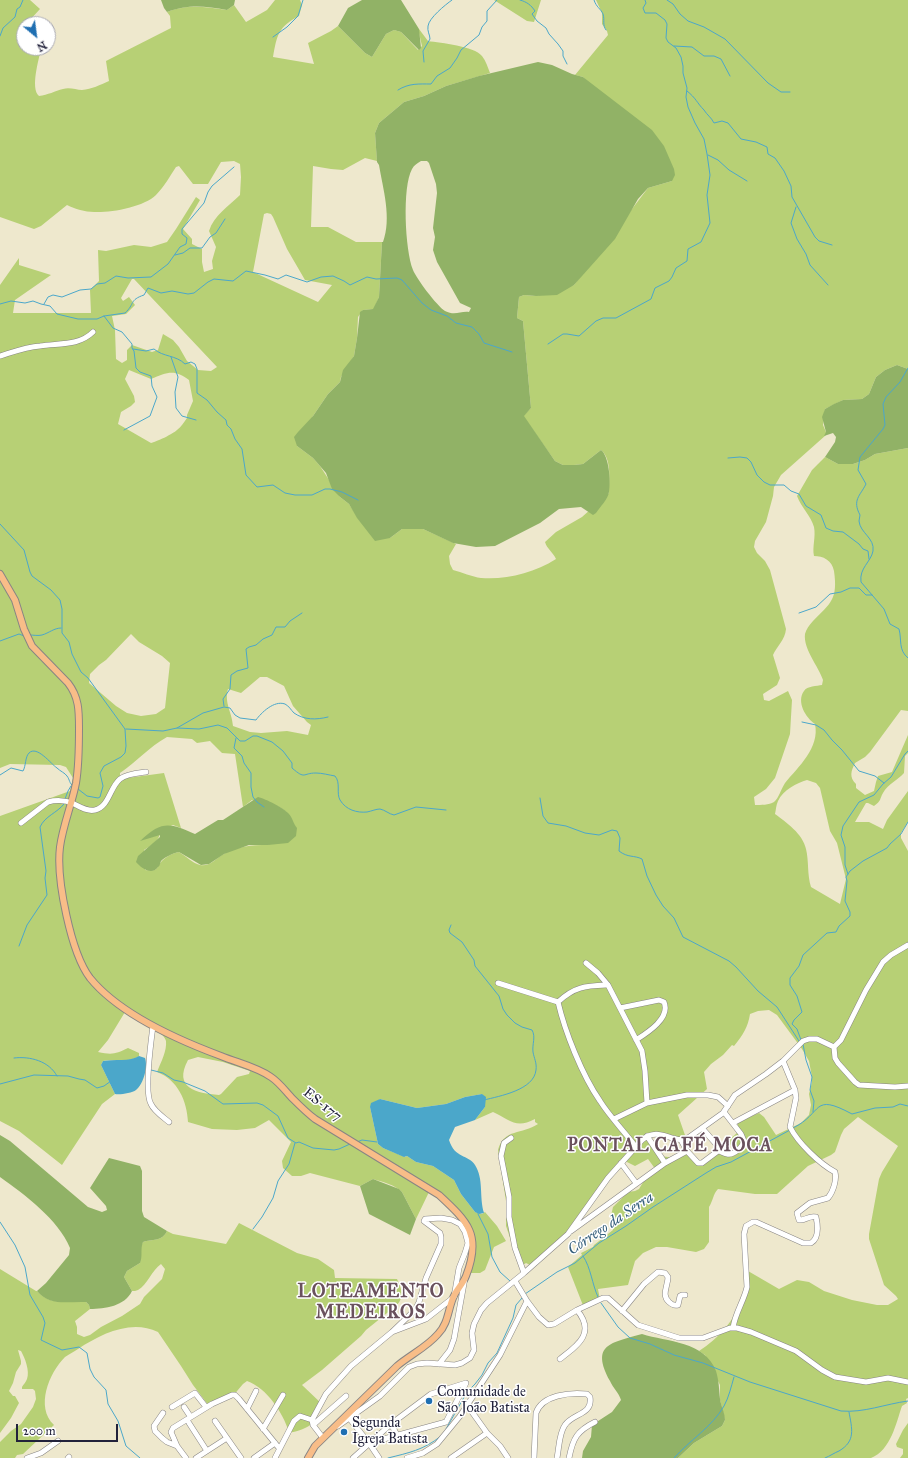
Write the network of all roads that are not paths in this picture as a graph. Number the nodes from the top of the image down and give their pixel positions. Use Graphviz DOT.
graph roads {
  1 [pos="93,332"];
  2 [pos="0,356"];
  3 [pos="0,574"];
  4 [pos="146,772"];
  5 [pos="71,802"];
  6 [pos="21,823"];
  7 [pos="908,945"];
  8 [pos="586,963"];
  9 [pos="498,983"];
  10 [pos="608,985"];
  11 [pos="558,1002"];
  12 [pos="620,1008"];
  13 [pos="153,1026"];
  14 [pos="636,1040"];
  15 [pos="834,1047"];
  16 [pos="783,1061"];
  17 [pos="908,1086"];
  18 [pos="795,1090"];
  19 [pos="647,1103"];
  20 [pos="728,1106"];
  21 [pos="724,1112"];
  22 [pos="614,1119"];
  23 [pos="169,1122"];
  24 [pos="733,1123"];
  25 [pos="702,1128"];
  26 [pos="647,1136"];
  27 [pos="511,1138"];
  28 [pos="682,1140"];
  29 [pos="636,1147"];
  30 [pos="687,1150"];
  31 [pos="724,1152"];
  32 [pos="622,1163"];
  33 [pos="665,1163"];
  34 [pos="636,1183"];
  35 [pos="568,1234"];
  36 [pos="524,1273"];
  37 [pos="466,1278"];
  38 [pos="515,1281"];
  39 [pos="685,1295"];
  40 [pos="454,1297"];
  41 [pos="525,1297"];
  42 [pos="577,1310"];
  43 [pos="622,1311"];
  44 [pos="733,1328"];
  45 [pos="392,1332"];
  46 [pos="560,1359"];
  47 [pos="442,1364"];
  48 [pos="908,1382"];
  49 [pos="256,1390"];
  50 [pos="282,1395"];
  51 [pos="346,1396"];
  52 [pos="467,1405"];
  53 [pos="172,1407"];
  54 [pos="184,1407"];
  55 [pos="206,1407"];
  56 [pos="247,1409"];
  57 [pos="162,1413"];
  58 [pos="190,1416"];
  59 [pos="347,1418"];
  60 [pos="215,1421"];
  61 [pos="595,1422"];
  62 [pos="189,1423"];
  63 [pos="312,1423"];
  64 [pos="391,1424"];
  65 [pos="263,1428"];
  66 [pos="487,1433"];
  67 [pos="397,1435"];
  68 [pos="227,1438"];
  69 [pos="323,1438"];
  70 [pos="58,1441"];
  71 [pos="275,1443"];
  72 [pos="369,1443"];
  73 [pos="177,1446"];
  74 [pos="279,1448"];
  75 [pos="207,1451"];
  76 [pos="27,1458"];
  77 [pos="186,1458"];
  78 [pos="196,1458"];
  79 [pos="241,1458"];
  80 [pos="254,1458"];
  81 [pos="275,1458"];
  82 [pos="308,1458"];
  83 [pos="353,1458"];
  84 [pos="379,1458"];
  85 [pos="407,1458"];
  86 [pos="451,1458"];
  87 [pos="508,1458"];
  88 [pos="534,1458"];
  89 [pos="557,1458"];
  90 [pos="569,1458"];
  1 -- 2 [label="street"];
  3 -- 5 [label="main road, ES-177"];
  4 -- 5 [label="street"];
  5 -- 6 [label="street"];
  5 -- 13 [label="main road, ES-177 / ES-177"];
  7 -- 15 [label="street"];
  8 -- 10 [label="street"];
  9 -- 11 [label="street"];
  10 -- 11 [label="street"];
  10 -- 12 [label="street"];
  11 -- 22 [label="street"];
  12 -- 14 [label="street"];
  12 -- 14 [label="street"];
  13 -- 23 [label="street"];
  13 -- 37 [label="main road, ES-177 / ES-177"];
  14 -- 19 [label="street"];
  15 -- 16 [label="street"];
  15 -- 17 [label="street"];
  16 -- 18 [label="street"];
  16 -- 20 [label="street"];
  18 -- 24 [label="street"];
  18 -- 44 [label="street"];
  19 -- 20 [label="street"];
  19 -- 22 [label="street"];
  20 -- 21 [label="street"];
  21 -- 24 [label="street"];
  21 -- 25 [label="street"];
  22 -- 29 [label="street"];
  24 -- 31 [label="street"];
  25 -- 28 [label="street"];
  25 -- 31 [label="street"];
  26 -- 28 [label="street"];
  26 -- 29 [label="street"];
  26 -- 33 [label="street"];
  27 -- 36 [label="street"];
  28 -- 30 [label="street"];
  29 -- 32 [label="street"];
  30 -- 31 [label="street"];
  30 -- 33 [label="street"];
  32 -- 34 [label="street"];
  32 -- 35 [label="street"];
  33 -- 34 [label="street"];
  34 -- 35 [label="street"];
  35 -- 36 [label="street"];
  36 -- 38 [label="street"];
  37 -- 40 [label="main road, ES-177 / ES-177"];
  37 -- 47 [label="street"];
  38 -- 41 [label="street"];
  38 -- 47 [label="street"];
  39 -- 43 [label="street"];
  40 -- 45 [label="street"];
  40 -- 45 [label="street"];
  40 -- 59 [label="main road, ES-177"];
  41 -- 42 [label="street"];
  41 -- 52 [label="street"];
  42 -- 43 [label="street"];
  42 -- 46 [label="street"];
  43 -- 44 [label="street"];
  44 -- 48 [label="street"];
  45 -- 63 [label="street"];
  47 -- 59 [label="street"];
  49 -- 56 [label="street"];
  50 -- 65 [label="street"];
  51 -- 63 [label="street"];
  52 -- 66 [label="street"];
  52 -- 85 [label="street"];
  53 -- 55 [label="street"];
  54 -- 58 [label="street"];
  55 -- 56 [label="street"];
  55 -- 58 [label="street"];
  56 -- 65 [label="street"];
  57 -- 73 [label="street"];
  58 -- 73 [label="street"];
  59 -- 69 [label="main road, ES-177"];
  59 -- 72 [label="street"];
  60 -- 68 [label="street"];
  61 -- 90 [label="street"];
  62 -- 75 [label="street"];
  63 -- 69 [label="street"];
  63 -- 74 [label="street"];
  64 -- 67 [label="street"];
  64 -- 67 [label="street"];
  64 -- 72 [label="street"];
  65 -- 71 [label="street"];
  66 -- 86 [label="street"];
  66 -- 87 [label="street"];
  67 -- 72 [label="street"];
  68 -- 75 [label="street"];
  68 -- 79 [label="street"];
  69 -- 82 [label="main road, ES-177"];
  70 -- 76 [label="street"];
  71 -- 74 [label="street"];
  71 -- 80 [label="street"];
  72 -- 83 [label="street"];
  72 -- 84 [label="street"];
  73 -- 77 [label="street"];
  74 -- 81 [label="street"];
  75 -- 78 [label="street"];
  88 -- 89 [label="street"];
}
